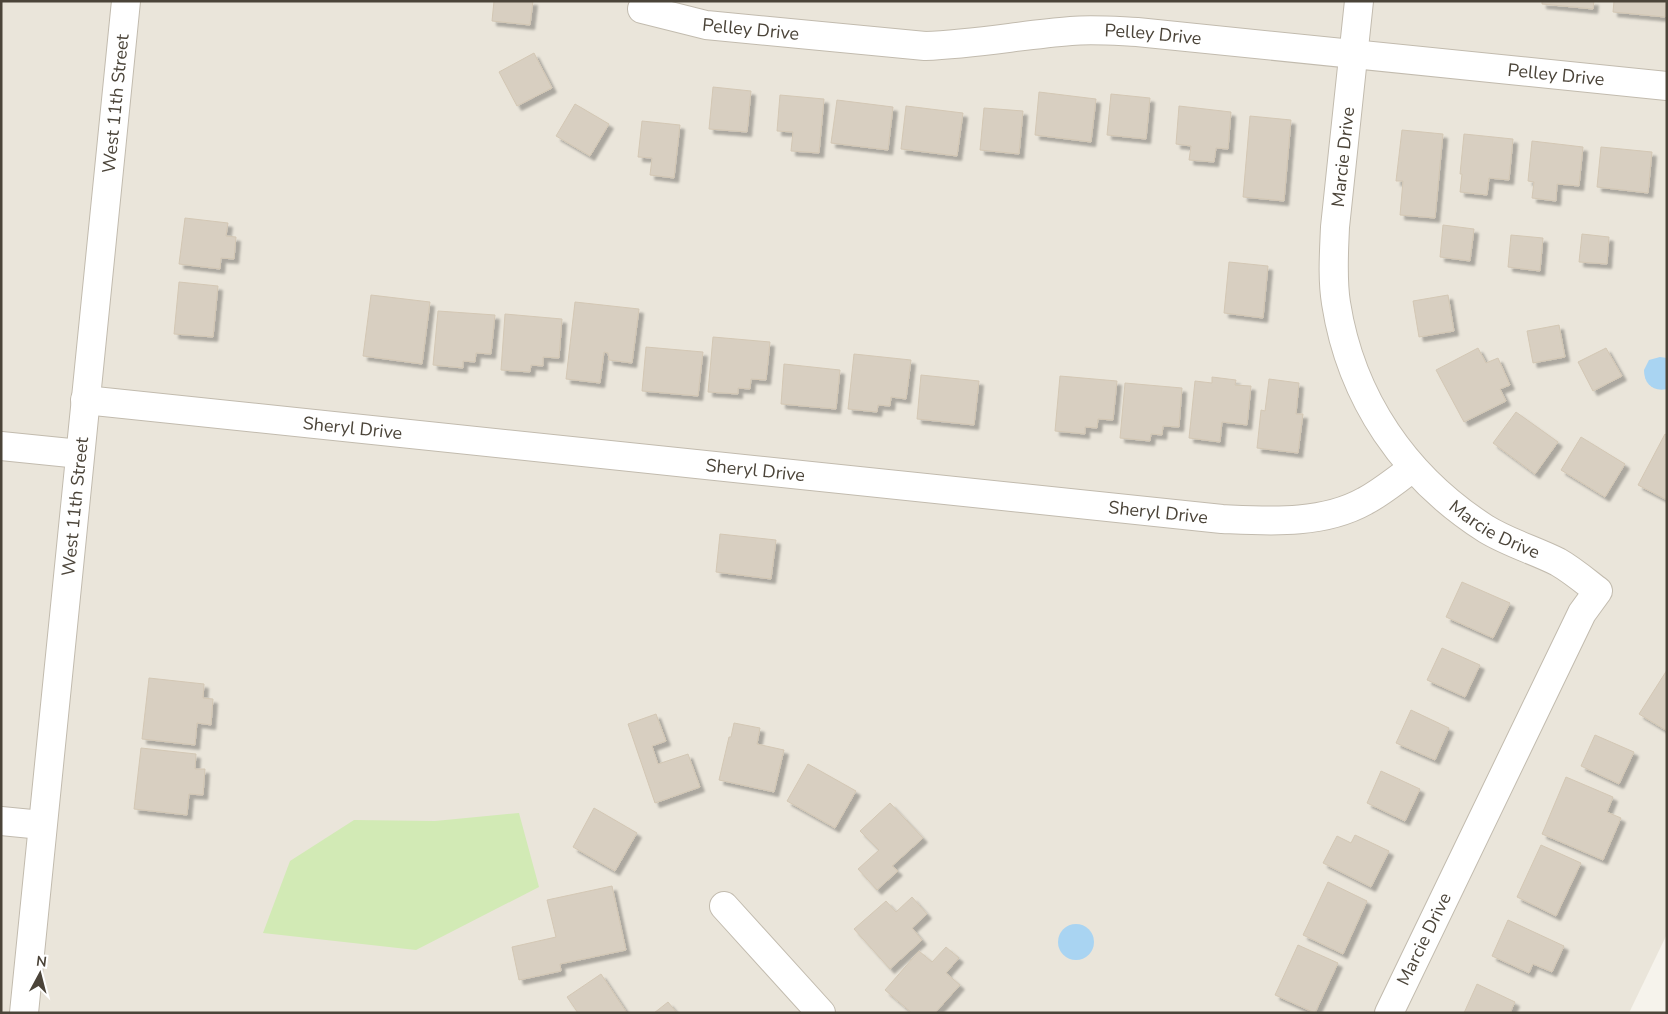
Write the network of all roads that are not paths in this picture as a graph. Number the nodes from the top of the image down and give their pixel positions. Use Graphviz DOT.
graph roads {
  1 [pos="126,1"];
  2 [pos="1359,1"];
  3 [pos="642,9"];
  4 [pos="1353,54"];
  5 [pos="1667,86"];
  6 [pos="85,400"];
  7 [pos="1,446"];
  8 [pos="80,454"];
  9 [pos="1413,468"];
  10 [pos="1,821"];
  11 [pos="42,825"];
  12 [pos="724,906"];
  13 [pos="24,1013"];
  14 [pos="821,1013"];
  15 [pos="1389,1013"];
  1 -- 6 [label="street, West 11th Street"];
  2 -- 4 [label="street, Marcie Drive"];
  3 -- 4 [label="street, Pelley Drive"];
  4 -- 5 [label="street, Pelley Drive"];
  4 -- 9 [label="street, Marcie Drive"];
  6 -- 8 [label="street, West 11th Street"];
  6 -- 9 [label="street, Sheryl Drive"];
  7 -- 8 [label="street"];
  8 -- 11 [label="street, West 11th Street"];
  9 -- 15 [label="street, Marcie Drive"];
  10 -- 11 [label="street"];
  11 -- 13 [label="street, West 11th Street"];
  12 -- 14 [label="street"];
}
